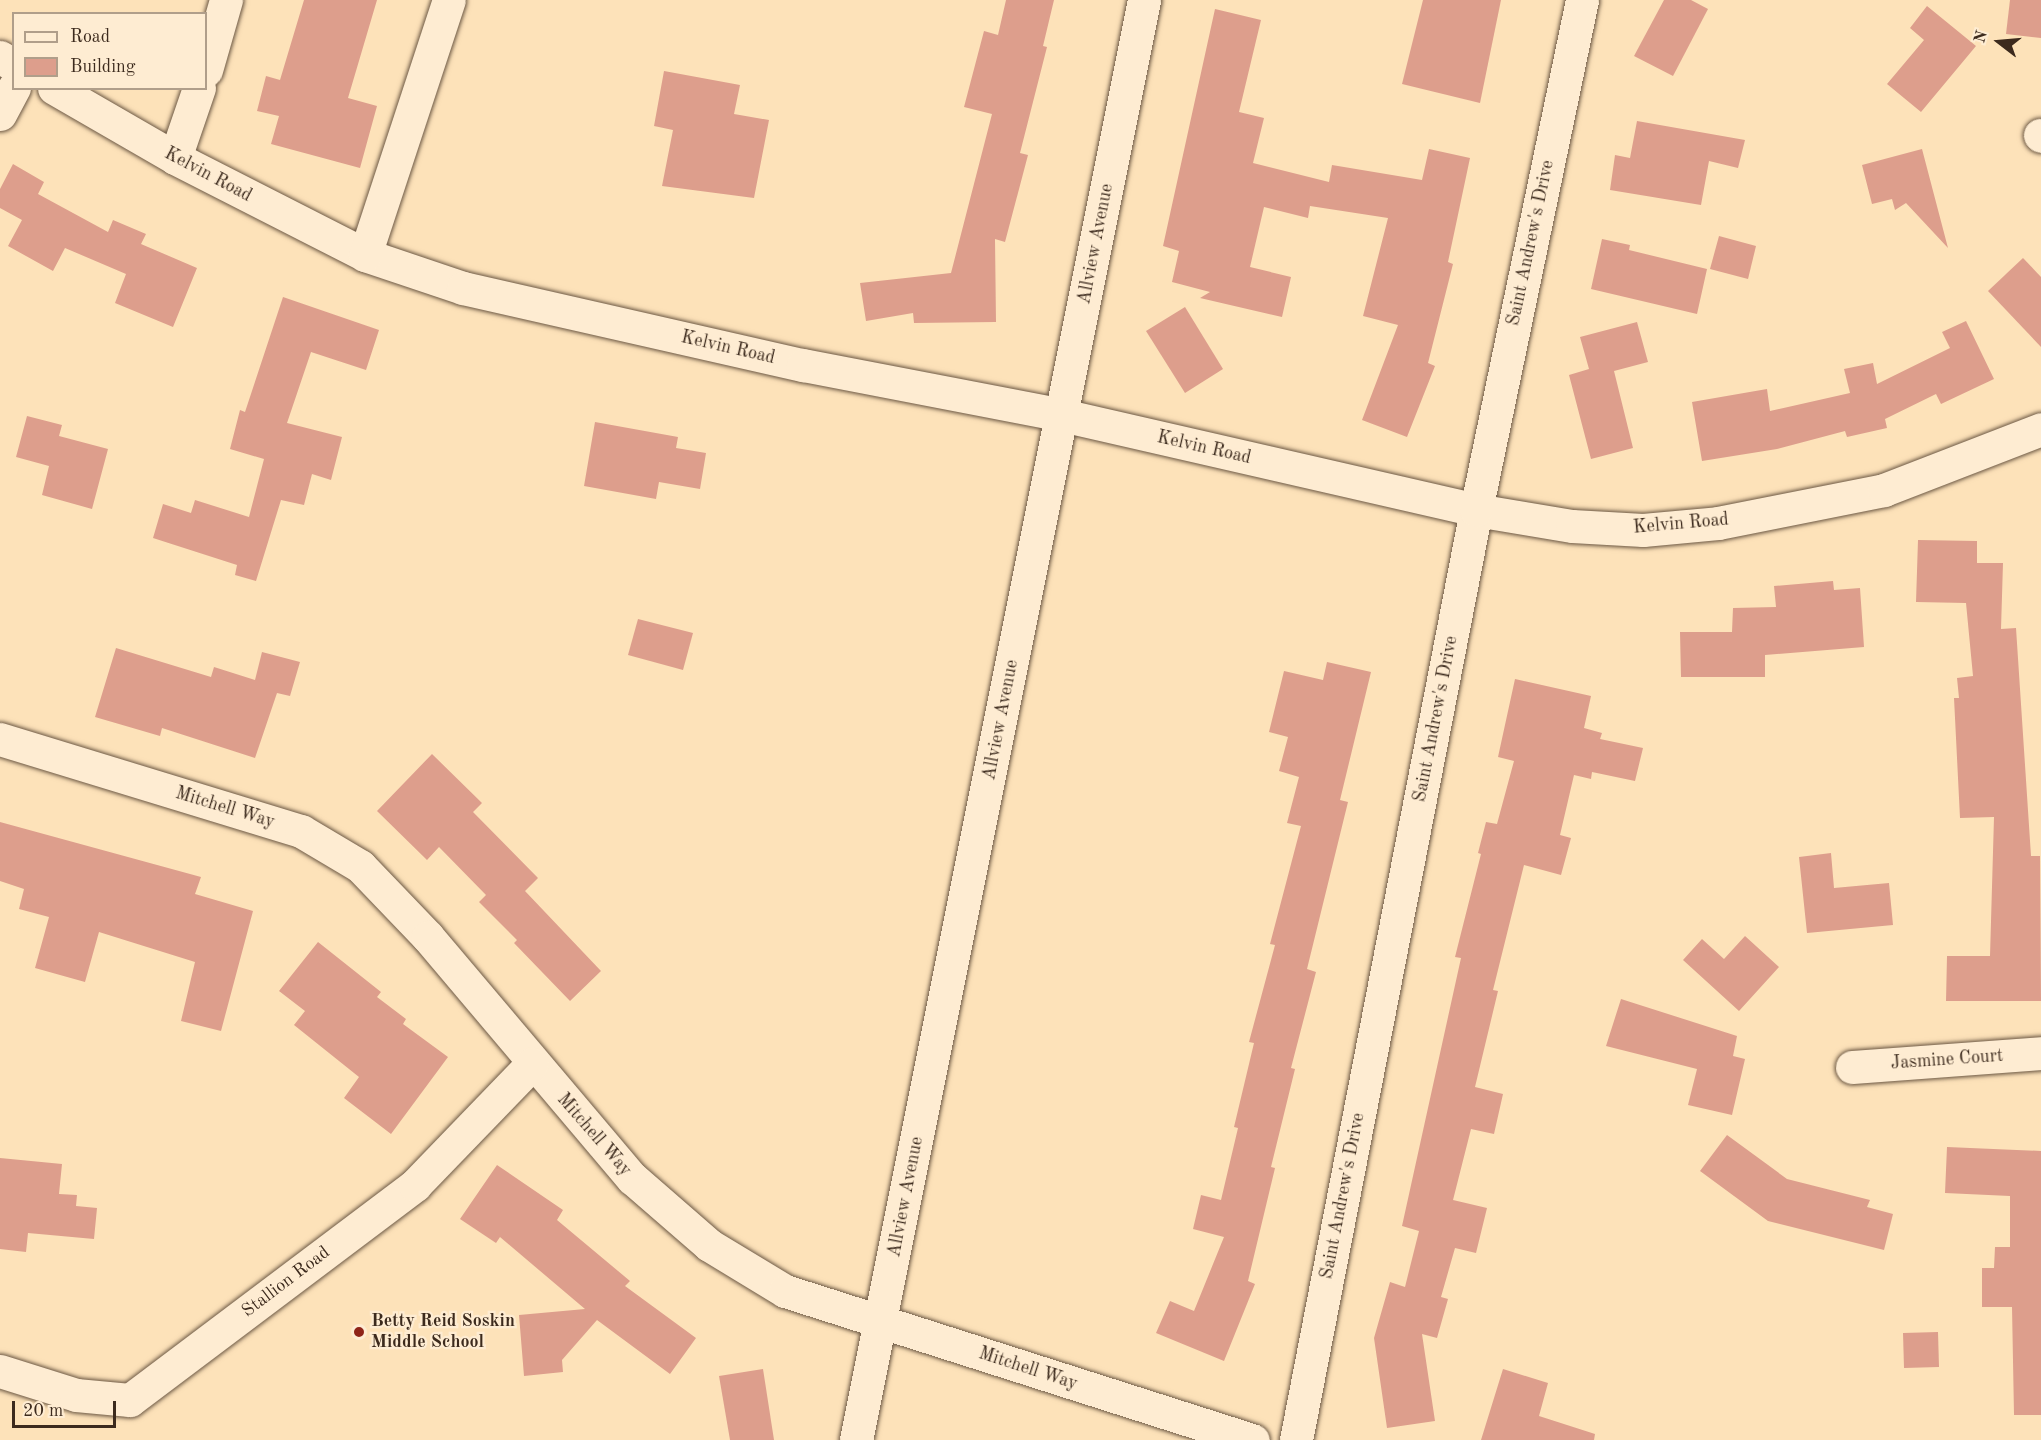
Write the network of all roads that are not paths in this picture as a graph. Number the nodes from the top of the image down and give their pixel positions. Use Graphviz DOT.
graph roads {
  1 [pos="226,0"];
  2 [pos="449,0"];
  3 [pos="1144,0"];
  4 [pos="1582,0"];
  5 [pos="207,66"];
  6 [pos="13,90"];
  7 [pos="57,90"];
  8 [pos="198,90"];
  9 [pos="0,114"];
  10 [pos="175,158"];
  11 [pos="365,255"];
  12 [pos="1062,415"];
  13 [pos="2041,429"];
  14 [pos="1476,510"];
  15 [pos="0,740"];
  16 [pos="2041,1053"];
  17 [pos="532,1064"];
  18 [pos="1852,1067"];
  19 [pos="881,1322"];
  20 [pos="0,1371"];
  21 [pos="856,1440"];
  22 [pos="1253,1440"];
  23 [pos="1296,1440"];
  1 -- 5 [label="street"];
  2 -- 11 [label="street"];
  3 -- 12 [label="street, Allview Avenue"];
  4 -- 14 [label="street, Saint Andrew's Drive"];
  6 -- 9 [label="street"];
  7 -- 10 [label="street, Kelvin Road"];
  8 -- 10 [label="street"];
  10 -- 11 [label="street, Kelvin Road"];
  11 -- 12 [label="street, Kelvin Road"];
  12 -- 14 [label="street, Kelvin Road"];
  12 -- 19 [label="street, Allview Avenue"];
  13 -- 14 [label="street, Kelvin Road"];
  14 -- 23 [label="street, Saint Andrew's Drive"];
  15 -- 17 [label="street, Mitchell Way"];
  16 -- 18 [label="street, Jasmine Court"];
  17 -- 19 [label="street, Mitchell Way"];
  17 -- 20 [label="street, Stallion Road"];
  19 -- 21 [label="street, Allview Avenue"];
  19 -- 22 [label="street, Mitchell Way"];
}
